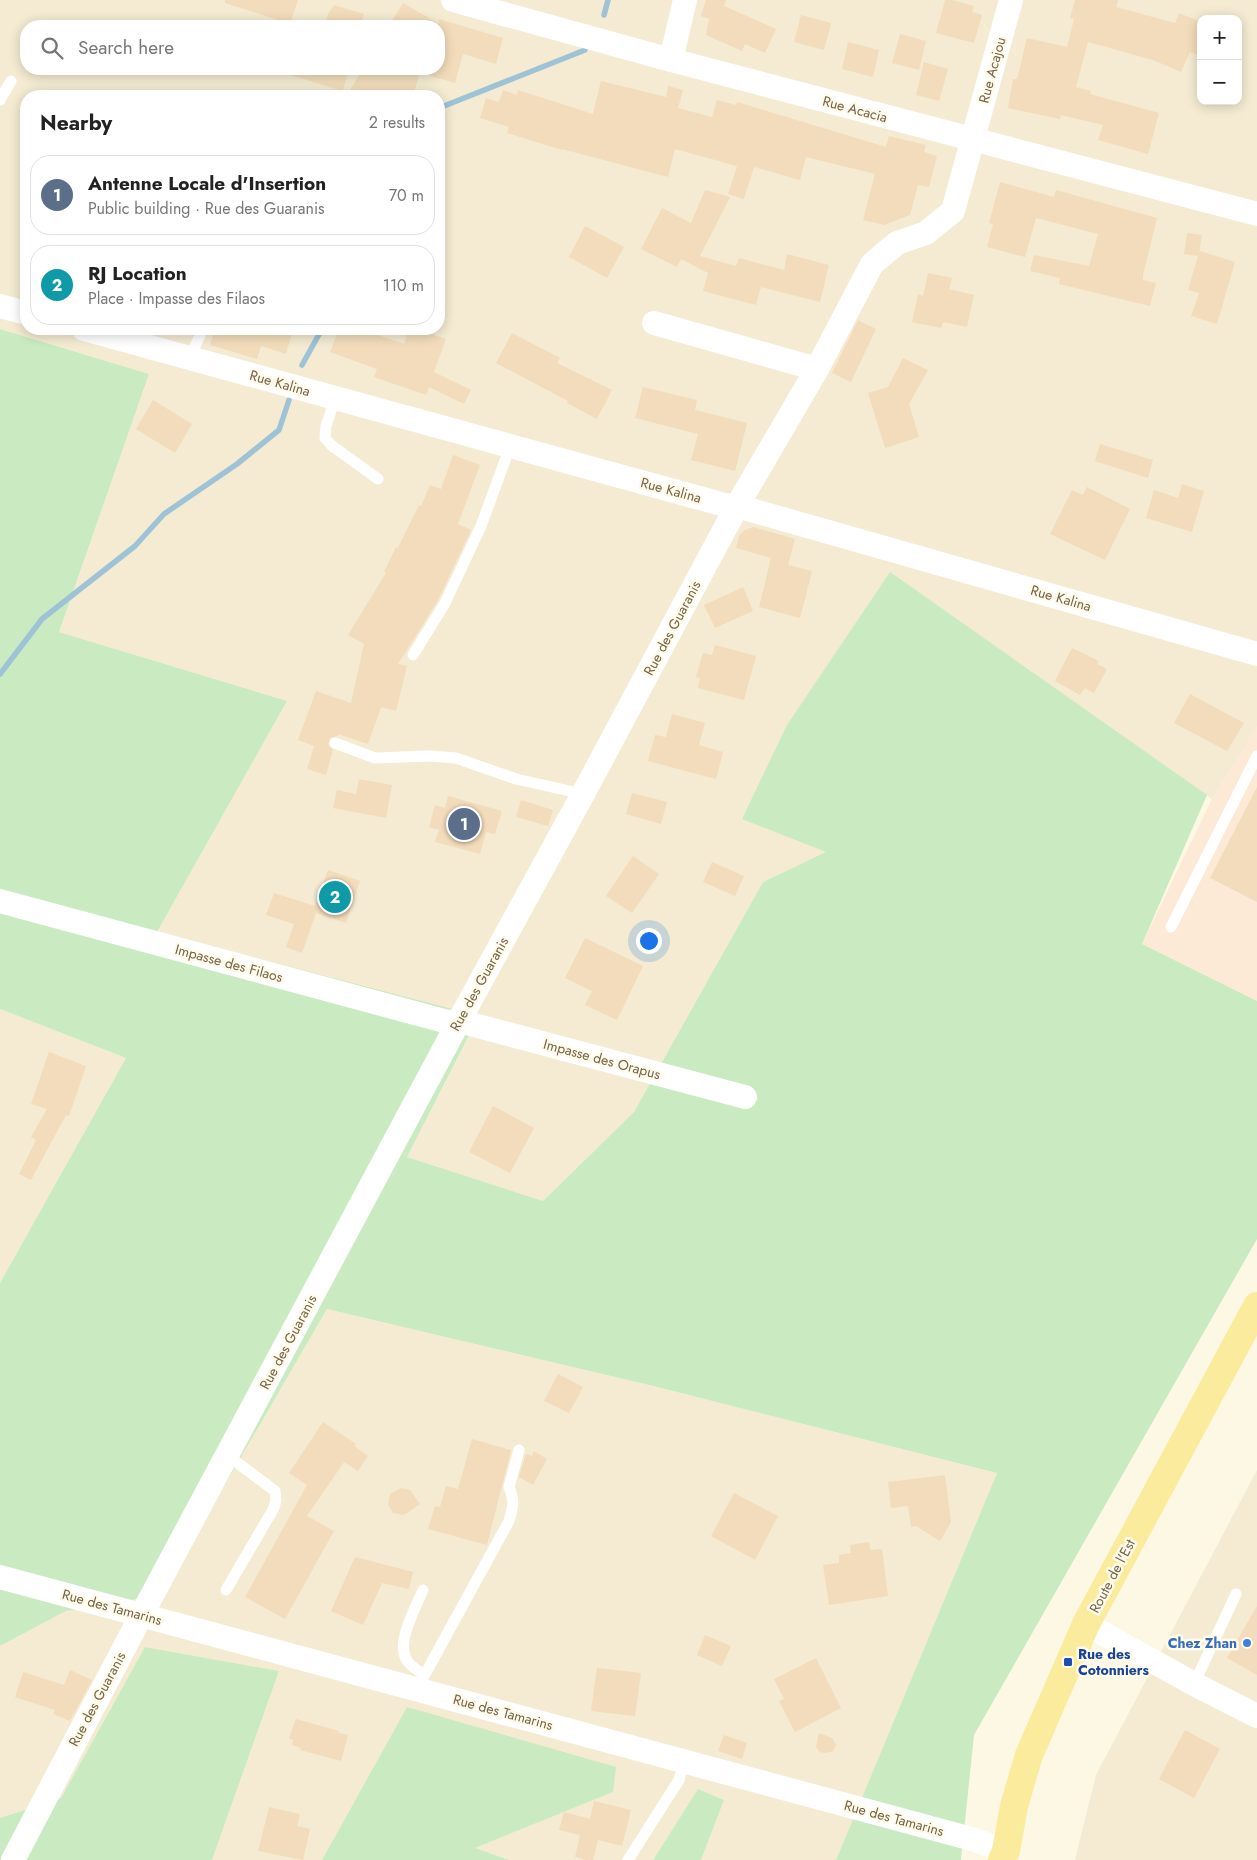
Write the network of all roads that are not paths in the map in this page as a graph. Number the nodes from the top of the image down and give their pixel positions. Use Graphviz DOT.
graph roads {
  1 [pos="453,0"];
  2 [pos="685,0"];
  3 [pos="1011,0"];
  4 [pos="671,60"];
  5 [pos="11,81"];
  6 [pos="0,100"];
  7 [pos="973,140"];
  8 [pos="1257,214"];
  9 [pos="0,306"];
  10 [pos="20,312"];
  11 [pos="654,323"];
  12 [pos="107,335"];
  13 [pos="200,335"];
  14 [pos="190,357"];
  15 [pos="817,369"];
  16 [pos="335,399"];
  17 [pos="510,447"];
  18 [pos="378,479"];
  19 [pos="737,506"];
  20 [pos="1257,654"];
  21 [pos="413,655"];
  22 [pos="334,743"];
  23 [pos="1257,756"];
  24 [pos="583,794"];
  25 [pos="0,901"];
  26 [pos="1171,928"];
  27 [pos="459,1021"];
  28 [pos="745,1097"];
  29 [pos="1257,1306"];
  30 [pos="519,1450"];
  31 [pos="227,1455"];
  32 [pos="0,1577"];
  33 [pos="226,1590"];
  34 [pos="423,1590"];
  35 [pos="1236,1594"];
  36 [pos="142,1614"];
  37 [pos="1086,1624"];
  38 [pos="421,1682"];
  39 [pos="1194,1684"];
  40 [pos="1257,1716"];
  41 [pos="684,1761"];
  42 [pos="1004,1855"];
  43 [pos="13,1860"];
  44 [pos="628,1860"];
  1 -- 4 [label="street, Rue Acacia"];
  2 -- 4 [label="street"];
  3 -- 7 [label="street, Rue Acajou"];
  4 -- 7 [label="street, Rue Acacia"];
  5 -- 6 [label="lane"];
  7 -- 8 [label="street, Rue Acacia"];
  7 -- 15 [label="street, Rue des Guaranis"];
  9 -- 10 [label="street"];
  11 -- 15 [label="street"];
  12 -- 14 [label="street, Rue Kalina"];
  13 -- 14 [label="lane"];
  14 -- 16 [label="street, Rue Kalina"];
  15 -- 19 [label="street, Rue des Guaranis"];
  16 -- 17 [label="street, Rue Kalina"];
  16 -- 18 [label="lane"];
  17 -- 19 [label="street, Rue Kalina"];
  17 -- 21 [label="lane"];
  19 -- 20 [label="street, Rue Kalina"];
  19 -- 24 [label="street, Rue des Guaranis"];
  22 -- 24 [label="lane"];
  23 -- 26 [label="lane"];
  24 -- 27 [label="street, Rue des Guaranis"];
  25 -- 27 [label="street, Impasse des Filaos"];
  27 -- 28 [label="street, Impasse des Orapus"];
  27 -- 31 [label="street, Rue des Guaranis"];
  29 -- 37 [label="main road, Route de l'Est"];
  30 -- 38 [label="lane"];
  31 -- 33 [label="lane"];
  31 -- 36 [label="street, Rue des Guaranis"];
  32 -- 36 [label="street, Rue des Tamarins"];
  34 -- 38 [label="lane"];
  35 -- 39 [label="lane"];
  36 -- 38 [label="street, Rue des Tamarins"];
  36 -- 43 [label="street, Rue des Guaranis"];
  37 -- 39 [label="street"];
  37 -- 42 [label="main road, Route de l'Est"];
  38 -- 41 [label="street, Rue des Tamarins"];
  39 -- 40 [label="street"];
  41 -- 42 [label="street, Rue des Tamarins"];
  41 -- 44 [label="lane"];
}
